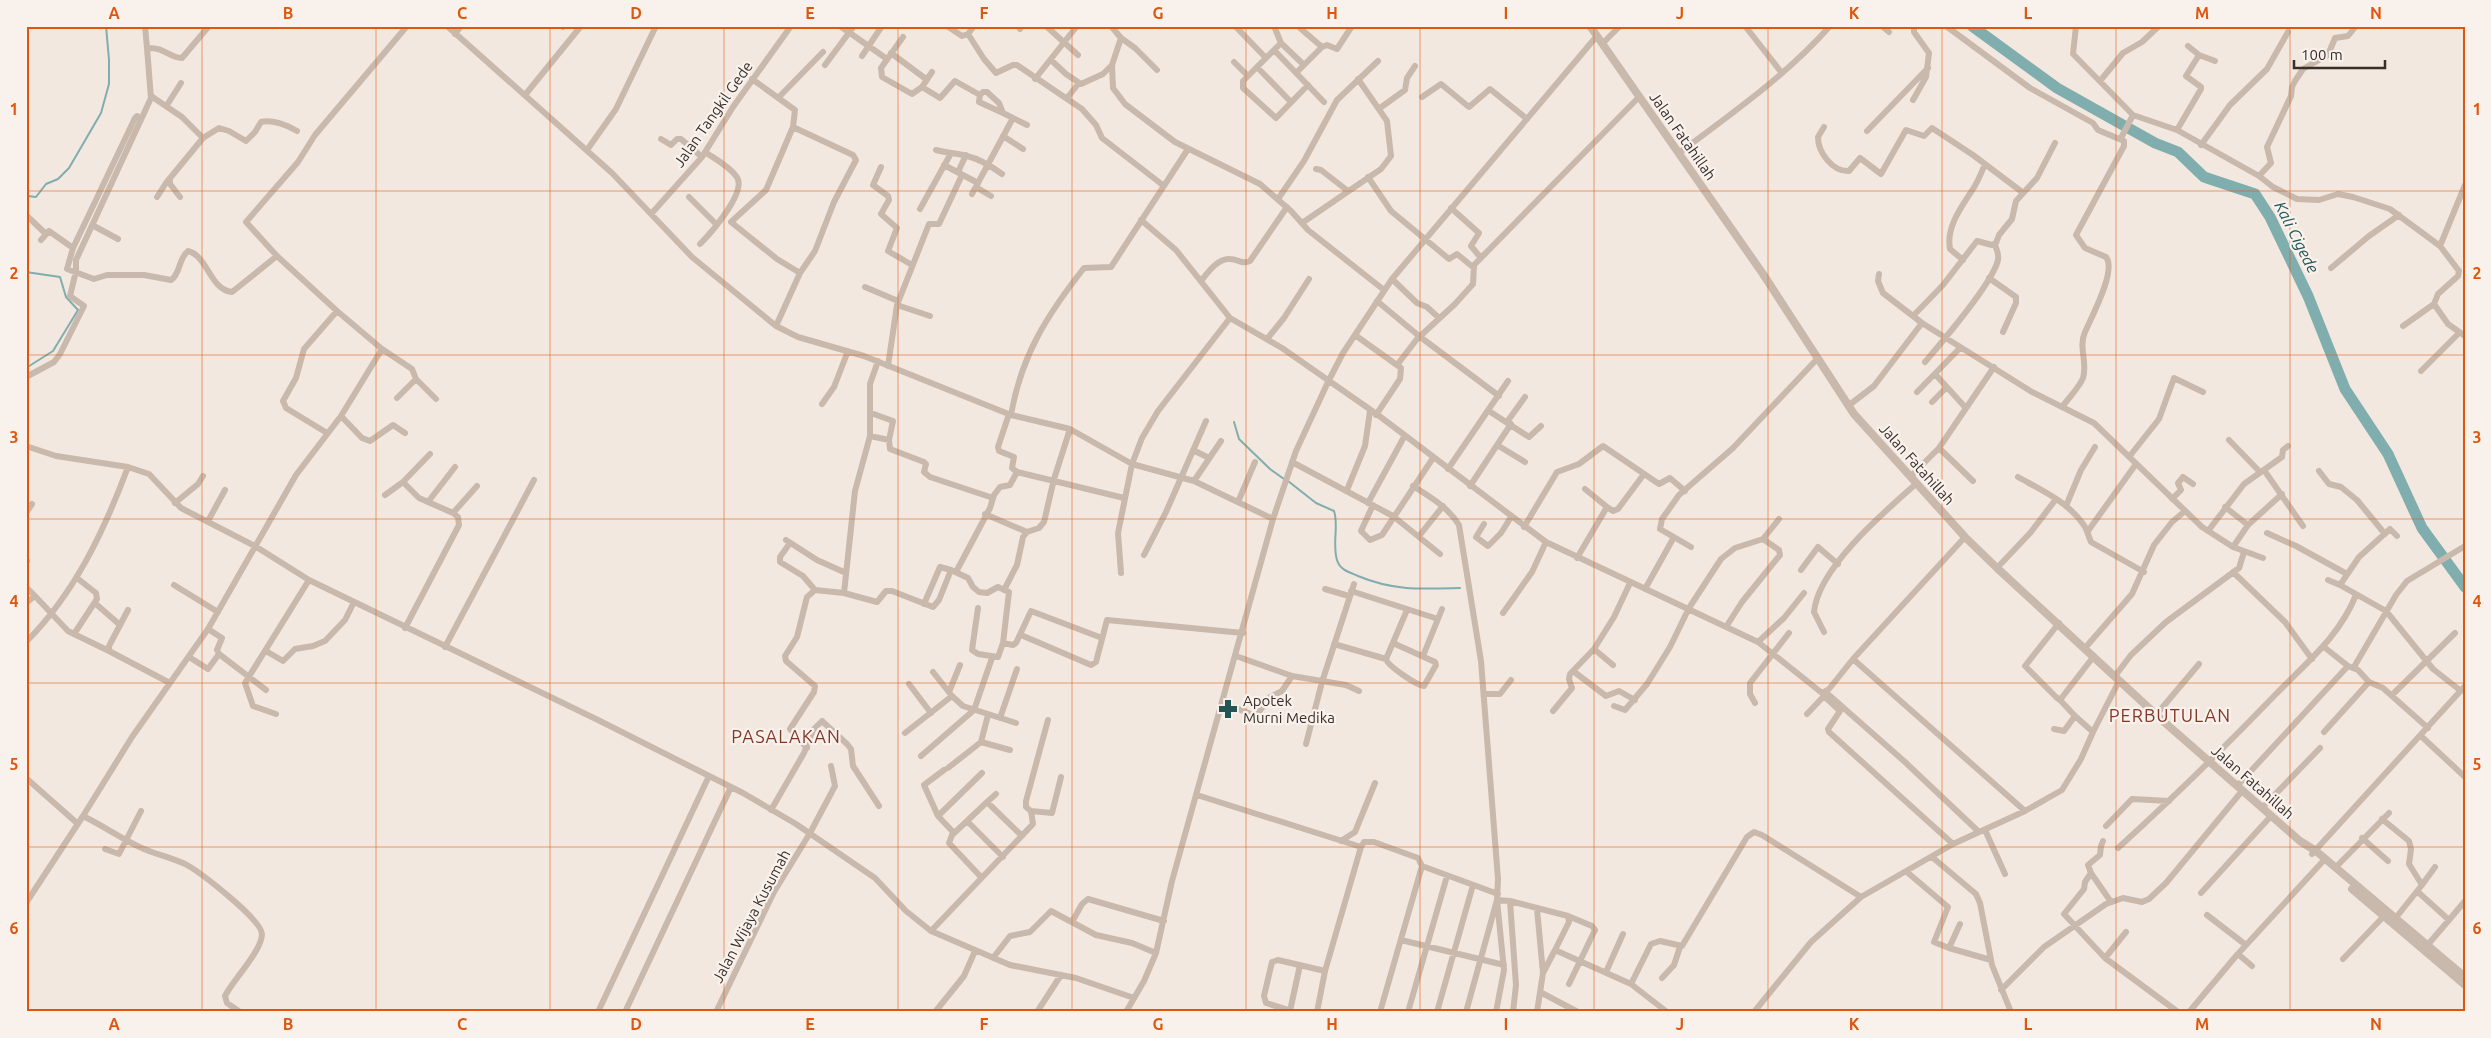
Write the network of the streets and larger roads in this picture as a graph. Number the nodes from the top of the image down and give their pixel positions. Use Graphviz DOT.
graph roads {
  1 [pos="145,26"];
  2 [pos="209,26"];
  3 [pos="407,26"];
  4 [pos="447,26"];
  5 [pos="461,26"];
  6 [pos="581,26"];
  7 [pos="656,26"];
  8 [pos="791,26"];
  9 [pos="840,26"];
  10 [pos="854,26"];
  11 [pos="882,26"];
  12 [pos="947,26"];
  13 [pos="974,26"];
  14 [pos="1046,26"];
  15 [pos="1077,26"];
  16 [pos="1111,26"];
  17 [pos="1352,26"];
  18 [pos="1590,26"];
  19 [pos="1620,26"];
  20 [pos="1745,26"];
  21 [pos="1830,26"];
  22 [pos="1882,26"];
  23 [pos="1914,26"];
  24 [pos="1946,26"];
  25 [pos="2076,26"];
  26 [pos="2356,26"];
  27 [pos="1236,27"];
  28 [pos="1273,27"];
  29 [pos="2156,27"];
  30 [pos="1300,28"];
  31 [pos="1889,32"];
  32 [pos="2288,32"];
  33 [pos="850,33"];
  34 [pos="455,34"];
  35 [pos="968,34"];
  36 [pos="903,37"];
  37 [pos="1596,37"];
  38 [pos="1121,38"];
  39 [pos="1063,42"];
  40 [pos="1281,43"];
  41 [pos="1602,44"];
  42 [pos="2188,46"];
  43 [pos="868,47"];
  44 [pos="1322,47"];
  45 [pos="147,48"];
  46 [pos="1274,50"];
  47 [pos="823,52"];
  48 [pos="1078,55"];
  49 [pos="2199,55"];
  50 [pos="862,56"];
  51 [pos="889,56"];
  52 [pos="1266,58"];
  53 [pos="1051,60"];
  54 [pos="1378,61"];
  55 [pos="2215,61"];
  56 [pos="1234,62"];
  57 [pos="825,65"];
  58 [pos="1112,65"];
  59 [pos="1304,65"];
  60 [pos="1415,66"];
  61 [pos="1257,68"];
  62 [pos="1928,68"];
  63 [pos="1156,70"];
  64 [pos="932,72"];
  65 [pos="1781,72"];
  66 [pos="1296,73"];
  67 [pos="1248,76"];
  68 [pos="752,79"];
  69 [pos="926,79"];
  70 [pos="1035,79"];
  71 [pos="1358,79"];
  72 [pos="2100,81"];
  73 [pos="1079,83"];
  74 [pos="181,84"];
  75 [pos="1308,85"];
  76 [pos="922,87"];
  77 [pos="980,95"];
  78 [pos="151,96"];
  79 [pos="525,96"];
  80 [pos="779,97"];
  81 [pos="1422,97"];
  82 [pos="1639,97"];
  83 [pos="1068,98"];
  84 [pos="1913,100"];
  85 [pos="1291,102"];
  86 [pos="1324,102"];
  87 [pos="167,105"];
  88 [pos="1380,108"];
  89 [pos="1004,113"];
  90 [pos="2132,116"];
  91 [pos="1013,118"];
  92 [pos="1527,119"];
  93 [pos="1027,125"];
  94 [pos="793,127"];
  95 [pos="1824,127"];
  96 [pos="2177,130"];
  97 [pos="297,131"];
  98 [pos="1867,131"];
  99 [pos="1003,136"];
  100 [pos="2123,136"];
  101 [pos="203,138"];
  102 [pos="662,138"];
  103 [pos="2055,143"];
  104 [pos="2201,145"];
  105 [pos="1023,148"];
  106 [pos="1188,149"];
  107 [pos="587,150"];
  108 [pos="936,150"];
  109 [pos="1679,153"];
  110 [pos="950,154"];
  111 [pos="704,155"];
  112 [pos="966,155"];
  113 [pos="944,164"];
  114 [pos="987,164"];
  115 [pos="1985,164"];
  116 [pos="881,167"];
  117 [pos="1316,169"];
  118 [pos="960,173"];
  119 [pos="1002,174"];
  120 [pos="1368,176"];
  121 [pos="2259,176"];
  122 [pos="170,178"];
  123 [pos="977,185"];
  124 [pos="2465,185"];
  125 [pos="1164,186"];
  126 [pos="1348,191"];
  127 [pos="2022,192"];
  128 [pos="972,194"];
  129 [pos="991,196"];
  130 [pos="157,197"];
  131 [pos="180,197"];
  132 [pos="689,197"];
  133 [pos="1278,199"];
  134 [pos="1286,207"];
  135 [pos="1451,208"];
  136 [pos="920,209"];
  137 [pos="652,213"];
  138 [pos="26,215"];
  139 [pos="2399,216"];
  140 [pos="1141,220"];
  141 [pos="1302,223"];
  142 [pos="717,225"];
  143 [pos="88,228"];
  144 [pos="46,234"];
  145 [pos="118,239"];
  146 [pos="1425,239"];
  147 [pos="41,240"];
  148 [pos="700,244"];
  149 [pos="1995,245"];
  150 [pos="2440,246"];
  151 [pos="74,248"];
  152 [pos="277,256"];
  153 [pos="1481,258"];
  154 [pos="1962,260"];
  155 [pos="912,265"];
  156 [pos="1474,268"];
  157 [pos="2331,268"];
  158 [pos="75,274"];
  159 [pos="800,274"];
  160 [pos="1879,274"];
  161 [pos="1308,278"];
  162 [pos="1988,278"];
  163 [pos="1392,279"];
  164 [pos="1201,281"];
  165 [pos="865,287"];
  166 [pos="1384,290"];
  167 [pos="1377,301"];
  168 [pos="897,303"];
  169 [pos="2434,304"];
  170 [pos="337,311"];
  171 [pos="930,316"];
  172 [pos="1913,316"];
  173 [pos="1230,318"];
  174 [pos="1439,318"];
  175 [pos="1922,323"];
  176 [pos="776,326"];
  177 [pos="2403,326"];
  178 [pos="2003,332"];
  179 [pos="1354,335"];
  180 [pos="2462,335"];
  181 [pos="1419,336"];
  182 [pos="1944,338"];
  183 [pos="1267,339"];
  184 [pos="1960,348"];
  185 [pos="382,349"];
  186 [pos="848,350"];
  187 [pos="1818,358"];
  188 [pos="878,361"];
  189 [pos="1925,362"];
  190 [pos="1397,365"];
  191 [pos="888,366"];
  192 [pos="1994,367"];
  193 [pos="2421,370"];
  194 [pos="1935,374"];
  195 [pos="26,377"];
  196 [pos="416,379"];
  197 [pos="1508,381"];
  198 [pos="1328,382"];
  199 [pos="1947,386"];
  200 [pos="1917,392"];
  201 [pos="2203,392"];
  202 [pos="1499,396"];
  203 [pos="1525,396"];
  204 [pos="397,398"];
  205 [pos="436,399"];
  206 [pos="1932,402"];
  207 [pos="822,404"];
  208 [pos="1848,406"];
  209 [pos="2063,406"];
  210 [pos="1965,407"];
  211 [pos="1489,411"];
  212 [pos="871,413"];
  213 [pos="1373,413"];
  214 [pos="1010,415"];
  215 [pos="341,416"];
  216 [pos="1206,422"];
  217 [pos="1509,423"];
  218 [pos="1542,426"];
  219 [pos="1070,429"];
  220 [pos="327,433"];
  221 [pos="405,433"];
  222 [pos="870,436"];
  223 [pos="1404,437"];
  224 [pos="890,440"];
  225 [pos="2229,440"];
  226 [pos="1221,441"];
  227 [pos="1497,445"];
  228 [pos="26,446"];
  229 [pos="2288,446"];
  230 [pos="1939,448"];
  231 [pos="2095,448"];
  232 [pos="1193,450"];
  233 [pos="430,454"];
  234 [pos="2128,457"];
  235 [pos="1209,458"];
  236 [pos="1433,458"];
  237 [pos="1255,462"];
  238 [pos="1292,462"];
  239 [pos="1525,462"];
  240 [pos="1132,464"];
  241 [pos="2136,464"];
  242 [pos="128,467"];
  243 [pos="455,467"];
  244 [pos="1448,469"];
  245 [pos="2262,471"];
  246 [pos="2319,471"];
  247 [pos="1016,472"];
  248 [pos="1644,474"];
  249 [pos="203,476"];
  250 [pos="1180,477"];
  251 [pos="1910,477"];
  252 [pos="2018,478"];
  253 [pos="1054,479"];
  254 [pos="534,480"];
  255 [pos="1194,481"];
  256 [pos="1973,481"];
  257 [pos="403,482"];
  258 [pos="1916,484"];
  259 [pos="2193,484"];
  260 [pos="477,486"];
  261 [pos="1413,486"];
  262 [pos="1470,486"];
  263 [pos="1584,489"];
  264 [pos="225,490"];
  265 [pos="1347,490"];
  266 [pos="1684,490"];
  267 [pos="2282,494"];
  268 [pos="385,495"];
  269 [pos="993,498"];
  270 [pos="1124,498"];
  271 [pos="2056,499"];
  272 [pos="2172,499"];
  273 [pos="428,502"];
  274 [pos="1238,502"];
  275 [pos="174,503"];
  276 [pos="32,504"];
  277 [pos="1370,504"];
  278 [pos="1443,506"];
  279 [pos="2066,506"];
  280 [pos="1607,507"];
  281 [pos="2225,508"];
  282 [pos="2185,511"];
  283 [pos="26,513"];
  284 [pos="453,513"];
  285 [pos="985,514"];
  286 [pos="1393,516"];
  287 [pos="1511,516"];
  288 [pos="1273,519"];
  289 [pos="1779,519"];
  290 [pos="208,522"];
  291 [pos="1484,524"];
  292 [pos="2248,525"];
  293 [pos="2303,526"];
  294 [pos="1524,527"];
  295 [pos="2088,531"];
  296 [pos="2208,531"];
  297 [pos="1027,532"];
  298 [pos="2267,533"];
  299 [pos="2385,534"];
  300 [pos="1420,536"];
  301 [pos="2397,536"];
  302 [pos="1674,537"];
  303 [pos="1965,537"];
  304 [pos="1763,539"];
  305 [pos="1546,542"];
  306 [pos="254,546"];
  307 [pos="2465,546"];
  308 [pos="1690,547"];
  309 [pos="2233,547"];
  310 [pos="2244,552"];
  311 [pos="1440,554"];
  312 [pos="1144,555"];
  313 [pos="1577,558"];
  314 [pos="2263,558"];
  315 [pos="1838,564"];
  316 [pos="1997,568"];
  317 [pos="1801,570"];
  318 [pos="953,571"];
  319 [pos="1121,572"];
  320 [pos="2144,572"];
  321 [pos="2233,572"];
  322 [pos="846,574"];
  323 [pos="2347,574"];
  324 [pos="76,578"];
  325 [pos="309,580"];
  326 [pos="2328,580"];
  327 [pos="1630,583"];
  328 [pos="1354,584"];
  329 [pos="174,585"];
  330 [pos="2340,585"];
  331 [pos="26,588"];
  332 [pos="1326,589"];
  333 [pos="1645,589"];
  334 [pos="815,590"];
  335 [pos="1004,590"];
  336 [pos="844,593"];
  337 [pos="1350,593"];
  338 [pos="1804,593"];
  339 [pos="2356,595"];
  340 [pos="35,596"];
  341 [pos="26,603"];
  342 [pos="96,604"];
  343 [pos="353,604"];
  344 [pos="924,604"];
  345 [pos="978,608"];
  346 [pos="1690,608"];
  347 [pos="1442,609"];
  348 [pos="128,610"];
  349 [pos="1407,610"];
  350 [pos="2386,611"];
  351 [pos="218,612"];
  352 [pos="1503,613"];
  353 [pos="52,614"];
  354 [pos="1438,619"];
  355 [pos="2059,623"];
  356 [pos="120,625"];
  357 [pos="1726,627"];
  358 [pos="405,628"];
  359 [pos="208,629"];
  360 [pos="1824,632"];
  361 [pos="1242,633"];
  362 [pos="1789,633"];
  363 [pos="2455,633"];
  364 [pos="74,634"];
  365 [pos="1021,635"];
  366 [pos="1102,638"];
  367 [pos="26,642"];
  368 [pos="1758,642"];
  369 [pos="1003,643"];
  370 [pos="1393,643"];
  371 [pos="1334,644"];
  372 [pos="445,647"];
  373 [pos="2085,648"];
  374 [pos="2324,648"];
  375 [pos="1594,649"];
  376 [pos="266,650"];
  377 [pos="109,651"];
  378 [pos="1772,652"];
  379 [pos="219,654"];
  380 [pos="1236,656"];
  381 [pos="1424,656"];
  382 [pos="2094,656"];
  383 [pos="189,657"];
  384 [pos="992,658"];
  385 [pos="1853,659"];
  386 [pos="2312,659"];
  387 [pos="1386,660"];
  388 [pos="2427,661"];
  389 [pos="2199,664"];
  390 [pos="960,665"];
  391 [pos="1613,665"];
  392 [pos="2351,667"];
  393 [pos="1017,668"];
  394 [pos="1573,671"];
  395 [pos="933,672"];
  396 [pos="1292,676"];
  397 [pos="248,677"];
  398 [pos="2117,679"];
  399 [pos="1511,680"];
  400 [pos="1322,682"];
  401 [pos="2369,682"];
  402 [pos="170,683"];
  403 [pos="909,684"];
  404 [pos="2463,688"];
  405 [pos="266,690"];
  406 [pos="1359,691"];
  407 [pos="951,694"];
  408 [pos="1487,694"];
  409 [pos="1824,694"];
  410 [pos="2392,695"];
  411 [pos="1635,700"];
  412 [pos="2060,700"];
  413 [pos="1223,703"];
  414 [pos="1755,703"];
  415 [pos="1614,706"];
  416 [pos="974,710"];
  417 [pos="1552,711"];
  418 [pos="931,713"];
  419 [pos="276,714"];
  420 [pos="1808,714"];
  421 [pos="988,715"];
  422 [pos="2156,715"];
  423 [pos="2075,716"];
  424 [pos="1000,718"];
  425 [pos="1048,720"];
  426 [pos="1016,723"];
  427 [pos="2428,728"];
  428 [pos="2054,730"];
  429 [pos="2093,732"];
  430 [pos="2324,732"];
  431 [pos="905,733"];
  432 [pos="2421,736"];
  433 [pos="981,742"];
  434 [pos="1306,744"];
  435 [pos="807,748"];
  436 [pos="2320,748"];
  437 [pos="1010,750"];
  438 [pos="921,756"];
  439 [pos="2210,763"];
  440 [pos="831,766"];
  441 [pos="982,773"];
  442 [pos="709,776"];
  443 [pos="1061,777"];
  444 [pos="2465,777"];
  445 [pos="26,778"];
  446 [pos="1375,783"];
  447 [pos="731,787"];
  448 [pos="2239,788"];
  449 [pos="996,794"];
  450 [pos="1197,795"];
  451 [pos="2169,801"];
  452 [pos="987,802"];
  453 [pos="879,806"];
  454 [pos="2262,808"];
  455 [pos="771,810"];
  456 [pos="141,811"];
  457 [pos="1031,811"];
  458 [pos="2025,811"];
  459 [pos="2389,813"];
  460 [pos="83,816"];
  461 [pos="938,816"];
  462 [pos="2271,816"];
  463 [pos="2382,819"];
  464 [pos="966,821"];
  465 [pos="78,824"];
  466 [pos="2106,826"];
  467 [pos="1982,831"];
  468 [pos="954,832"];
  469 [pos="810,833"];
  470 [pos="1022,836"];
  471 [pos="2362,838"];
  472 [pos="126,839"];
  473 [pos="1341,841"];
  474 [pos="2104,841"];
  475 [pos="1953,844"];
  476 [pos="1361,847"];
  477 [pos="2118,848"];
  478 [pos="106,849"];
  479 [pos="2314,853"];
  480 [pos="1003,857"];
  481 [pos="1932,857"];
  482 [pos="2323,861"];
  483 [pos="2388,861"];
  484 [pos="1422,866"];
  485 [pos="2435,866"];
  486 [pos="2335,868"];
  487 [pos="1907,872"];
  488 [pos="2091,872"];
  489 [pos="2005,874"];
  490 [pos="1447,876"];
  491 [pos="981,877"];
  492 [pos="1473,885"];
  493 [pos="2422,885"];
  494 [pos="2418,892"];
  495 [pos="2201,893"];
  496 [pos="1861,897"];
  497 [pos="1501,899"];
  498 [pos="2465,901"];
  499 [pos="2111,902"];
  500 [pos="26,903"];
  501 [pos="1537,909"];
  502 [pos="2207,915"];
  503 [pos="1568,916"];
  504 [pos="2384,916"];
  505 [pos="2448,920"];
  506 [pos="1164,921"];
  507 [pos="2393,921"];
  508 [pos="1072,922"];
  509 [pos="1960,924"];
  510 [pos="2075,927"];
  511 [pos="931,931"];
  512 [pos="2126,932"];
  513 [pos="1623,934"];
  514 [pos="1401,940"];
  515 [pos="2246,945"];
  516 [pos="1428,946"];
  517 [pos="1680,947"];
  518 [pos="1949,948"];
  519 [pos="2425,948"];
  520 [pos="1555,950"];
  521 [pos="975,951"];
  522 [pos="1156,953"];
  523 [pos="1454,953"];
  524 [pos="2238,954"];
  525 [pos="993,958"];
  526 [pos="2105,958"];
  527 [pos="1991,960"];
  528 [pos="2343,960"];
  529 [pos="1480,961"];
  530 [pos="1580,961"];
  531 [pos="1300,965"];
  532 [pos="1504,965"];
  533 [pos="2252,966"];
  534 [pos="1325,971"];
  535 [pos="1606,972"];
  536 [pos="1544,973"];
  537 [pos="1061,975"];
  538 [pos="2465,977"];
  539 [pos="1662,978"];
  540 [pos="1568,984"];
  541 [pos="1632,984"];
  542 [pos="2465,984"];
  543 [pos="2001,990"];
  544 [pos="1540,992"];
  545 [pos="1134,998"];
  546 [pos="1293,1011"];
  547 [pos="240,1012"];
  548 [pos="598,1012"];
  549 [pos="625,1012"];
  550 [pos="716,1012"];
  551 [pos="935,1012"];
  552 [pos="1037,1012"];
  553 [pos="1126,1012"];
  554 [pos="1317,1012"];
  555 [pos="1380,1012"];
  556 [pos="1408,1012"];
  557 [pos="1437,1012"];
  558 [pos="1466,1012"];
  559 [pos="1496,1012"];
  560 [pos="1513,1012"];
  561 [pos="1537,1012"];
  562 [pos="1578,1012"];
  563 [pos="1667,1012"];
  564 [pos="1754,1012"];
  565 [pos="2011,1012"];
  566 [pos="2178,1012"];
  567 [pos="2189,1012"];
  1 -- 45 [label="street"];
  2 -- 45 [label="street"];
  3 -- 152 [label="street"];
  4 -- 34 [label="street"];
  5 -- 34 [label="street"];
  6 -- 79 [label="street"];
  7 -- 107 [label="street"];
  8 -- 68 [label="street, Jalan Tangkil Gede"];
  9 -- 33 [label="street"];
  10 -- 33 [label="street"];
  11 -- 43 [label="street"];
  12 -- 35 [label="street"];
  13 -- 35 [label="street"];
  14 -- 39 [label="street"];
  15 -- 39 [label="street"];
  16 -- 38 [label="street"];
  17 -- 44 [label="street"];
  18 -- 37 [label="street, Jalan Fatahillah"];
  19 -- 41 [label="street"];
  20 -- 65 [label="street"];
  21 -- 65 [label="street"];
  22 -- 31 [label="street"];
  23 -- 62 [label="street"];
  24 -- 100 [label="street"];
  25 -- 72 [label="street"];
  26 -- 121 [label="street"];
  27 -- 52 [label="street"];
  28 -- 40 [label="street"];
  29 -- 72 [label="street"];
  30 -- 44 [label="street"];
  32 -- 104 [label="street"];
  33 -- 43 [label="street"];
  33 -- 57 [label="street"];
  34 -- 79 [label="street"];
  35 -- 70 [label="street"];
  36 -- 51 [label="street"];
  37 -- 41 [label="street, Jalan Fatahillah"];
  37 -- 92 [label="street"];
  38 -- 58 [label="street"];
  38 -- 63 [label="street"];
  39 -- 48 [label="street"];
  39 -- 53 [label="street"];
  40 -- 46 [label="street"];
  40 -- 59 [label="street"];
  41 -- 82 [label="street, Jalan Fatahillah"];
  42 -- 49 [label="street"];
  43 -- 50 [label="street"];
  43 -- 51 [label="street"];
  44 -- 59 [label="street"];
  45 -- 78 [label="street"];
  46 -- 52 [label="street"];
  46 -- 66 [label="street"];
  47 -- 80 [label="street"];
  49 -- 55 [label="street"];
  49 -- 96 [label="street"];
  51 -- 69 [label="street"];
  51 -- 76 [label="street"];
  52 -- 61 [label="street"];
  53 -- 70 [label="street"];
  53 -- 73 [label="street"];
  54 -- 71 [label="street"];
  56 -- 67 [label="street"];
  58 -- 73 [label="street"];
  58 -- 106 [label="street"];
  59 -- 66 [label="street"];
  60 -- 88 [label="street"];
  61 -- 67 [label="street"];
  61 -- 85 [label="street"];
  62 -- 84 [label="street"];
  62 -- 98 [label="street"];
  64 -- 69 [label="street"];
  65 -- 109 [label="street"];
  66 -- 75 [label="street"];
  67 -- 85 [label="street"];
  68 -- 80 [label="street"];
  68 -- 111 [label="street, Jalan Tangkil Gede"];
  69 -- 76 [label="street"];
  70 -- 83 [label="street"];
  71 -- 88 [label="street"];
  71 -- 133 [label="street"];
  72 -- 90 [label="street"];
  73 -- 83 [label="street"];
  74 -- 87 [label="street"];
  75 -- 85 [label="street"];
  75 -- 86 [label="street"];
  76 -- 77 [label="street"];
  77 -- 89 [label="street"];
  77 -- 89 [label="street"];
  78 -- 87 [label="street"];
  78 -- 143 [label="street"];
  79 -- 107 [label="street"];
  80 -- 94 [label="street"];
  81 -- 92 [label="street"];
  82 -- 109 [label="street, Jalan Fatahillah"];
  82 -- 153 [label="street"];
  83 -- 125 [label="street"];
  87 -- 101 [label="street"];
  88 -- 120 [label="street"];
  89 -- 91 [label="street"];
  90 -- 96 [label="street"];
  90 -- 100 [label="street"];
  91 -- 93 [label="street"];
  91 -- 99 [label="street"];
  92 -- 135 [label="street"];
  94 -- 159 [label="street"];
  94 -- 159 [label="street"];
  95 -- 115 [label="street"];
  96 -- 104 [label="street"];
  97 -- 101 [label="street"];
  99 -- 105 [label="street"];
  99 -- 114 [label="street"];
  100 -- 209 [label="street"];
  101 -- 122 [label="street"];
  102 -- 111 [label="street"];
  103 -- 127 [label="street"];
  104 -- 121 [label="street"];
  106 -- 125 [label="street"];
  106 -- 133 [label="street"];
  107 -- 137 [label="street"];
  108 -- 110 [label="street"];
  109 -- 187 [label="street, Jalan Fatahillah"];
  110 -- 112 [label="street"];
  110 -- 113 [label="street"];
  111 -- 137 [label="street, Jalan Tangkil Gede"];
  111 -- 142 [label="street"];
  112 -- 114 [label="street"];
  112 -- 118 [label="street"];
  113 -- 118 [label="street"];
  113 -- 136 [label="street"];
  114 -- 119 [label="street"];
  114 -- 123 [label="street"];
  115 -- 127 [label="street"];
  115 -- 154 [label="street"];
  116 -- 155 [label="street"];
  117 -- 126 [label="street"];
  118 -- 123 [label="street"];
  118 -- 155 [label="street"];
  120 -- 126 [label="street"];
  120 -- 146 [label="street"];
  121 -- 139 [label="street"];
  122 -- 130 [label="street"];
  122 -- 131 [label="street"];
  123 -- 128 [label="street"];
  123 -- 129 [label="street"];
  124 -- 150 [label="street"];
  125 -- 140 [label="street"];
  126 -- 141 [label="street"];
  127 -- 149 [label="street"];
  132 -- 142 [label="street"];
  133 -- 134 [label="street"];
  134 -- 141 [label="street"];
  134 -- 164 [label="street"];
  135 -- 146 [label="street"];
  135 -- 153 [label="street"];
  137 -- 176 [label="street"];
  138 -- 144 [label="street"];
  139 -- 150 [label="street"];
  139 -- 157 [label="street"];
  140 -- 164 [label="street"];
  140 -- 214 [label="street"];
  141 -- 166 [label="street"];
  142 -- 148 [label="street"];
  143 -- 145 [label="street"];
  143 -- 151 [label="street"];
  143 -- 158 [label="street"];
  144 -- 147 [label="street"];
  144 -- 151 [label="street"];
  146 -- 156 [label="street"];
  146 -- 163 [label="street"];
  149 -- 154 [label="street"];
  149 -- 162 [label="street"];
  150 -- 169 [label="street"];
  151 -- 158 [label="street"];
  152 -- 158 [label="street"];
  152 -- 170 [label="street"];
  153 -- 156 [label="street"];
  154 -- 172 [label="street"];
  155 -- 168 [label="street"];
  156 -- 174 [label="street"];
  158 -- 195 [label="street"];
  159 -- 176 [label="street"];
  160 -- 172 [label="street"];
  161 -- 183 [label="street"];
  162 -- 178 [label="street"];
  162 -- 182 [label="street"];
  163 -- 166 [label="street"];
  163 -- 174 [label="street"];
  164 -- 173 [label="street"];
  165 -- 168 [label="street"];
  166 -- 167 [label="street"];
  167 -- 179 [label="street"];
  167 -- 181 [label="street"];
  168 -- 171 [label="street"];
  168 -- 191 [label="street"];
  169 -- 177 [label="street"];
  169 -- 180 [label="street"];
  170 -- 185 [label="street"];
  170 -- 220 [label="street"];
  172 -- 175 [label="street"];
  173 -- 183 [label="street"];
  173 -- 240 [label="street"];
  174 -- 181 [label="street"];
  175 -- 182 [label="street"];
  175 -- 208 [label="street"];
  176 -- 186 [label="street"];
  179 -- 190 [label="street"];
  179 -- 198 [label="street"];
  180 -- 193 [label="street"];
  181 -- 190 [label="street"];
  181 -- 202 [label="street"];
  182 -- 184 [label="street"];
  182 -- 189 [label="street"];
  183 -- 198 [label="street"];
  184 -- 192 [label="street"];
  184 -- 194 [label="street"];
  185 -- 196 [label="street"];
  185 -- 215 [label="street"];
  186 -- 188 [label="street"];
  186 -- 207 [label="street"];
  187 -- 208 [label="street, Jalan Fatahillah"];
  187 -- 266 [label="street"];
  188 -- 191 [label="street"];
  188 -- 212 [label="street"];
  190 -- 213 [label="street"];
  191 -- 214 [label="street"];
  192 -- 209 [label="street"];
  192 -- 210 [label="street"];
  194 -- 199 [label="street"];
  194 -- 200 [label="street"];
  196 -- 204 [label="street"];
  196 -- 205 [label="street"];
  197 -- 202 [label="street"];
  198 -- 213 [label="street"];
  198 -- 238 [label="street"];
  199 -- 206 [label="street"];
  199 -- 210 [label="street"];
  201 -- 234 [label="street"];
  202 -- 211 [label="street"];
  203 -- 217 [label="street"];
  208 -- 251 [label="street, Jalan Fatahillah"];
  209 -- 234 [label="street"];
  210 -- 230 [label="street"];
  211 -- 217 [label="street"];
  211 -- 244 [label="street"];
  212 -- 222 [label="street"];
  212 -- 224 [label="street"];
  213 -- 223 [label="street"];
  213 -- 265 [label="street"];
  214 -- 219 [label="street"];
  214 -- 247 [label="street"];
  215 -- 220 [label="street"];
  215 -- 221 [label="street"];
  216 -- 232 [label="street"];
  217 -- 218 [label="street"];
  217 -- 227 [label="street"];
  219 -- 240 [label="street"];
  219 -- 253 [label="street"];
  220 -- 306 [label="street"];
  222 -- 224 [label="street"];
  222 -- 322 [label="street"];
  223 -- 236 [label="street"];
  223 -- 277 [label="street"];
  224 -- 269 [label="street"];
  225 -- 245 [label="street"];
  226 -- 235 [label="street"];
  227 -- 239 [label="street"];
  227 -- 262 [label="street"];
  228 -- 242 [label="street"];
  229 -- 245 [label="street"];
  230 -- 251 [label="street"];
  230 -- 256 [label="street"];
  231 -- 279 [label="street"];
  232 -- 235 [label="street"];
  232 -- 250 [label="street"];
  233 -- 257 [label="street"];
  234 -- 241 [label="street"];
  235 -- 255 [label="street"];
  236 -- 244 [label="street"];
  236 -- 261 [label="street"];
  237 -- 274 [label="street"];
  238 -- 265 [label="street"];
  238 -- 288 [label="street"];
  240 -- 250 [label="street"];
  240 -- 270 [label="street"];
  241 -- 272 [label="street"];
  241 -- 295 [label="street"];
  242 -- 275 [label="street"];
  242 -- 324 [label="street"];
  243 -- 273 [label="street"];
  244 -- 262 [label="street"];
  245 -- 267 [label="street"];
  245 -- 281 [label="street"];
  246 -- 299 [label="street"];
  247 -- 253 [label="street"];
  247 -- 269 [label="street"];
  248 -- 266 [label="street"];
  248 -- 280 [label="street"];
  248 -- 294 [label="street"];
  249 -- 275 [label="street"];
  250 -- 255 [label="street"];
  250 -- 312 [label="street"];
  251 -- 258 [label="street, Jalan Fatahillah"];
  252 -- 271 [label="street"];
  253 -- 270 [label="street"];
  253 -- 297 [label="street"];
  254 -- 372 [label="street"];
  255 -- 274 [label="street"];
  257 -- 268 [label="street"];
  257 -- 273 [label="street"];
  258 -- 303 [label="street, Jalan Fatahillah"];
  258 -- 315 [label="street"];
  259 -- 272 [label="street"];
  260 -- 284 [label="street"];
  261 -- 278 [label="street"];
  261 -- 286 [label="street"];
  262 -- 287 [label="street"];
  263 -- 280 [label="street"];
  264 -- 290 [label="street"];
  265 -- 277 [label="street"];
  266 -- 302 [label="street"];
  267 -- 292 [label="street"];
  267 -- 293 [label="street"];
  269 -- 285 [label="street"];
  270 -- 319 [label="street"];
  271 -- 279 [label="street"];
  271 -- 316 [label="street"];
  272 -- 282 [label="street"];
  273 -- 284 [label="street"];
  274 -- 288 [label="street"];
  275 -- 290 [label="street"];
  276 -- 283 [label="street"];
  277 -- 286 [label="street"];
  277 -- 286 [label="street"];
  278 -- 300 [label="street"];
  278 -- 408 [label="street"];
  279 -- 295 [label="street"];
  280 -- 313 [label="street"];
  281 -- 292 [label="street"];
  281 -- 296 [label="street"];
  282 -- 296 [label="street"];
  282 -- 320 [label="street"];
  284 -- 358 [label="street"];
  285 -- 297 [label="street"];
  285 -- 318 [label="street"];
  286 -- 300 [label="street"];
  287 -- 291 [label="street"];
  287 -- 294 [label="street"];
  288 -- 361 [label="street"];
  289 -- 304 [label="street"];
  290 -- 306 [label="street"];
  292 -- 309 [label="street"];
  294 -- 305 [label="street"];
  295 -- 320 [label="street"];
  296 -- 309 [label="street"];
  297 -- 335 [label="street"];
  298 -- 323 [label="street"];
  299 -- 301 [label="street"];
  299 -- 323 [label="street"];
  300 -- 311 [label="street"];
  302 -- 308 [label="street"];
  302 -- 333 [label="street"];
  303 -- 316 [label="street, Jalan Fatahillah"];
  303 -- 385 [label="street"];
  304 -- 346 [label="street"];
  304 -- 357 [label="street"];
  305 -- 313 [label="street"];
  305 -- 352 [label="street"];
  306 -- 325 [label="street"];
  306 -- 351 [label="street"];
  307 -- 350 [label="street"];
  309 -- 310 [label="street"];
  310 -- 314 [label="street"];
  310 -- 321 [label="street"];
  313 -- 327 [label="street"];
  315 -- 317 [label="street"];
  315 -- 360 [label="street"];
  316 -- 355 [label="street, Jalan Fatahillah"];
  318 -- 335 [label="street"];
  318 -- 344 [label="street"];
  318 -- 344 [label="street"];
  320 -- 373 [label="street"];
  321 -- 386 [label="street"];
  321 -- 398 [label="street"];
  322 -- 334 [label="street"];
  322 -- 336 [label="street"];
  323 -- 330 [label="street"];
  324 -- 342 [label="street"];
  324 -- 353 [label="street"];
  325 -- 343 [label="street"];
  325 -- 376 [label="street"];
  326 -- 330 [label="street"];
  327 -- 333 [label="street"];
  327 -- 375 [label="street"];
  328 -- 337 [label="street"];
  329 -- 351 [label="street"];
  330 -- 339 [label="street"];
  331 -- 340 [label="street"];
  332 -- 337 [label="street"];
  333 -- 346 [label="street"];
  334 -- 336 [label="street"];
  334 -- 435 [label="street"];
  335 -- 369 [label="street"];
  336 -- 344 [label="street"];
  337 -- 349 [label="street"];
  337 -- 371 [label="street"];
  338 -- 368 [label="street"];
  339 -- 350 [label="street"];
  339 -- 374 [label="street"];
  340 -- 341 [label="street"];
  340 -- 353 [label="street"];
  342 -- 356 [label="street"];
  342 -- 364 [label="street"];
  343 -- 358 [label="street"];
  343 -- 376 [label="street"];
  345 -- 384 [label="street"];
  346 -- 357 [label="street"];
  346 -- 411 [label="street"];
  347 -- 354 [label="street"];
  348 -- 356 [label="street"];
  349 -- 354 [label="street"];
  349 -- 370 [label="street"];
  350 -- 388 [label="street"];
  350 -- 392 [label="street"];
  351 -- 359 [label="street"];
  353 -- 364 [label="street"];
  353 -- 367 [label="street"];
  354 -- 381 [label="street"];
  355 -- 373 [label="street, Jalan Fatahillah"];
  355 -- 412 [label="street"];
  356 -- 377 [label="street"];
  357 -- 368 [label="street"];
  358 -- 372 [label="street"];
  359 -- 379 [label="street"];
  359 -- 383 [label="street"];
  361 -- 366 [label="street"];
  361 -- 380 [label="street"];
  362 -- 378 [label="street"];
  363 -- 388 [label="street"];
  364 -- 377 [label="street"];
  365 -- 366 [label="street"];
  365 -- 366 [label="street"];
  365 -- 369 [label="street"];
  368 -- 378 [label="street"];
  369 -- 384 [label="street"];
  370 -- 381 [label="street"];
  370 -- 387 [label="street"];
  371 -- 387 [label="street"];
  371 -- 400 [label="street"];
  372 -- 442 [label="street"];
  373 -- 382 [label="street, Jalan Fatahillah"];
  374 -- 386 [label="street"];
  374 -- 392 [label="street"];
  375 -- 391 [label="street"];
  375 -- 394 [label="street"];
  376 -- 397 [label="street"];
  377 -- 402 [label="street"];
  378 -- 409 [label="street"];
  378 -- 414 [label="street"];
  379 -- 383 [label="street"];
  379 -- 397 [label="street"];
  380 -- 396 [label="street"];
  380 -- 413 [label="street"];
  381 -- 387 [label="street"];
  382 -- 398 [label="street, Jalan Fatahillah"];
  382 -- 412 [label="street"];
  383 -- 402 [label="street"];
  384 -- 416 [label="street"];
  385 -- 409 [label="street"];
  385 -- 458 [label="street"];
  386 -- 439 [label="street"];
  388 -- 404 [label="street"];
  388 -- 410 [label="street"];
  389 -- 422 [label="street"];
  390 -- 407 [label="street"];
  392 -- 401 [label="street"];
  392 -- 448 [label="street"];
  393 -- 424 [label="street"];
  394 -- 411 [label="street"];
  394 -- 417 [label="street"];
  395 -- 407 [label="street"];
  396 -- 400 [label="street"];
  396 -- 413 [label="street"];
  397 -- 405 [label="street"];
  397 -- 419 [label="street"];
  398 -- 422 [label="street, Jalan Fatahillah"];
  398 -- 429 [label="street"];
  399 -- 408 [label="street"];
  400 -- 406 [label="street"];
  400 -- 434 [label="street"];
  401 -- 410 [label="street"];
  401 -- 430 [label="street"];
  402 -- 460 [label="street"];
  403 -- 418 [label="street"];
  404 -- 427 [label="street"];
  407 -- 416 [label="street"];
  407 -- 418 [label="street"];
  408 -- 497 [label="street"];
  409 -- 420 [label="street"];
  409 -- 467 [label="street"];
  409 -- 475 [label="street"];
  410 -- 427 [label="street"];
  411 -- 415 [label="street"];
  412 -- 423 [label="street"];
  413 -- 450 [label="street"];
  416 -- 421 [label="street"];
  416 -- 438 [label="street"];
  418 -- 431 [label="street"];
  421 -- 424 [label="street"];
  421 -- 433 [label="street"];
  422 -- 439 [label="street, Jalan Fatahillah"];
  423 -- 428 [label="street"];
  423 -- 429 [label="street"];
  424 -- 426 [label="street"];
  425 -- 457 [label="street"];
  427 -- 432 [label="street"];
  429 -- 458 [label="street"];
  432 -- 444 [label="street"];
  432 -- 479 [label="street"];
  433 -- 437 [label="street"];
  433 -- 461 [label="street"];
  435 -- 453 [label="street"];
  435 -- 455 [label="street"];
  436 -- 454 [label="street"];
  439 -- 448 [label="street, Jalan Fatahillah"];
  439 -- 451 [label="street"];
  440 -- 469 [label="street, Jalan Wijaya Kusumah"];
  441 -- 461 [label="street"];
  442 -- 447 [label="street"];
  442 -- 548 [label="street"];
  443 -- 457 [label="street"];
  445 -- 465 [label="street"];
  446 -- 473 [label="street"];
  447 -- 455 [label="street"];
  447 -- 549 [label="street"];
  448 -- 454 [label="street, Jalan Fatahillah"];
  448 -- 499 [label="street"];
  449 -- 452 [label="street"];
  450 -- 473 [label="street"];
  450 -- 506 [label="street"];
  451 -- 466 [label="street"];
  451 -- 477 [label="street"];
  452 -- 464 [label="street"];
  452 -- 470 [label="street"];
  454 -- 462 [label="street, Jalan Fatahillah"];
  455 -- 469 [label="street"];
  456 -- 472 [label="street"];
  457 -- 470 [label="street"];
  458 -- 467 [label="street"];
  459 -- 463 [label="street"];
  460 -- 465 [label="street"];
  460 -- 472 [label="street"];
  461 -- 468 [label="street"];
  462 -- 479 [label="street, Jalan Fatahillah"];
  462 -- 495 [label="street"];
  463 -- 471 [label="street"];
  463 -- 493 [label="street"];
  464 -- 468 [label="street"];
  464 -- 480 [label="street"];
  465 -- 500 [label="street"];
  467 -- 475 [label="street"];
  467 -- 489 [label="street"];
  468 -- 491 [label="street"];
  469 -- 511 [label="street"];
  469 -- 550 [label="street, Jalan Wijaya Kusumah"];
  470 -- 480 [label="street"];
  471 -- 483 [label="street"];
  471 -- 486 [label="street"];
  472 -- 478 [label="street"];
  472 -- 547 [label="street"];
  473 -- 476 [label="street"];
  474 -- 488 [label="street"];
  475 -- 481 [label="street"];
  476 -- 484 [label="street"];
  476 -- 534 [label="street"];
  479 -- 482 [label="street, Jalan Fatahillah"];
  480 -- 491 [label="street"];
  481 -- 487 [label="street"];
  481 -- 527 [label="street"];
  482 -- 486 [label="street, Jalan Fatahillah"];
  482 -- 504 [label="street, Jalan Fatahillah"];
  482 -- 515 [label="street"];
  484 -- 490 [label="street"];
  484 -- 514 [label="street"];
  485 -- 493 [label="street"];
  486 -- 507 [label="street, Jalan Fatahillah"];
  487 -- 496 [label="street"];
  487 -- 518 [label="street"];
  488 -- 499 [label="street"];
  488 -- 510 [label="street"];
  490 -- 492 [label="street"];
  490 -- 516 [label="street"];
  491 -- 511 [label="street"];
  492 -- 497 [label="street"];
  492 -- 523 [label="street"];
  493 -- 494 [label="street"];
  494 -- 505 [label="street"];
  494 -- 507 [label="street"];
  496 -- 517 [label="street"];
  496 -- 564 [label="street"];
  497 -- 501 [label="street"];
  497 -- 529 [label="street"];
  497 -- 532 [label="street"];
  497 -- 560 [label="street"];
  498 -- 505 [label="street"];
  499 -- 510 [label="street"];
  501 -- 503 [label="street"];
  501 -- 536 [label="street"];
  502 -- 515 [label="street"];
  503 -- 520 [label="street"];
  503 -- 530 [label="street"];
  504 -- 507 [label="street, Jalan Fatahillah"];
  504 -- 528 [label="street"];
  505 -- 519 [label="street"];
  506 -- 508 [label="street"];
  506 -- 522 [label="street"];
  507 -- 519 [label="street, Jalan Fatahillah"];
  508 -- 522 [label="street"];
  508 -- 525 [label="street"];
  509 -- 518 [label="street"];
  510 -- 526 [label="street"];
  510 -- 543 [label="street"];
  511 -- 521 [label="street"];
  512 -- 526 [label="street"];
  513 -- 535 [label="street"];
  514 -- 516 [label="street"];
  514 -- 555 [label="street"];
  515 -- 524 [label="street"];
  516 -- 523 [label="street"];
  516 -- 556 [label="street"];
  517 -- 539 [label="street"];
  517 -- 541 [label="street"];
  518 -- 527 [label="street"];
  519 -- 538 [label="street, Jalan Fatahillah"];
  519 -- 542 [label="street, Jalan Fatahillah"];
  520 -- 530 [label="street"];
  520 -- 536 [label="street"];
  521 -- 525 [label="street"];
  521 -- 551 [label="street"];
  522 -- 545 [label="street"];
  523 -- 529 [label="street"];
  523 -- 557 [label="street"];
  524 -- 533 [label="street"];
  524 -- 567 [label="street"];
  525 -- 537 [label="street"];
  526 -- 566 [label="street"];
  527 -- 543 [label="street"];
  529 -- 532 [label="street"];
  529 -- 558 [label="street"];
  530 -- 535 [label="street"];
  530 -- 540 [label="street"];
  531 -- 534 [label="street"];
  531 -- 546 [label="street"];
  531 -- 546 [label="street"];
  532 -- 559 [label="street"];
  534 -- 554 [label="street"];
  535 -- 541 [label="street"];
  536 -- 544 [label="street"];
  537 -- 545 [label="street"];
  537 -- 552 [label="street"];
  541 -- 563 [label="street"];
  543 -- 565 [label="street"];
  544 -- 561 [label="street"];
  544 -- 562 [label="street"];
  545 -- 553 [label="street"];
}
